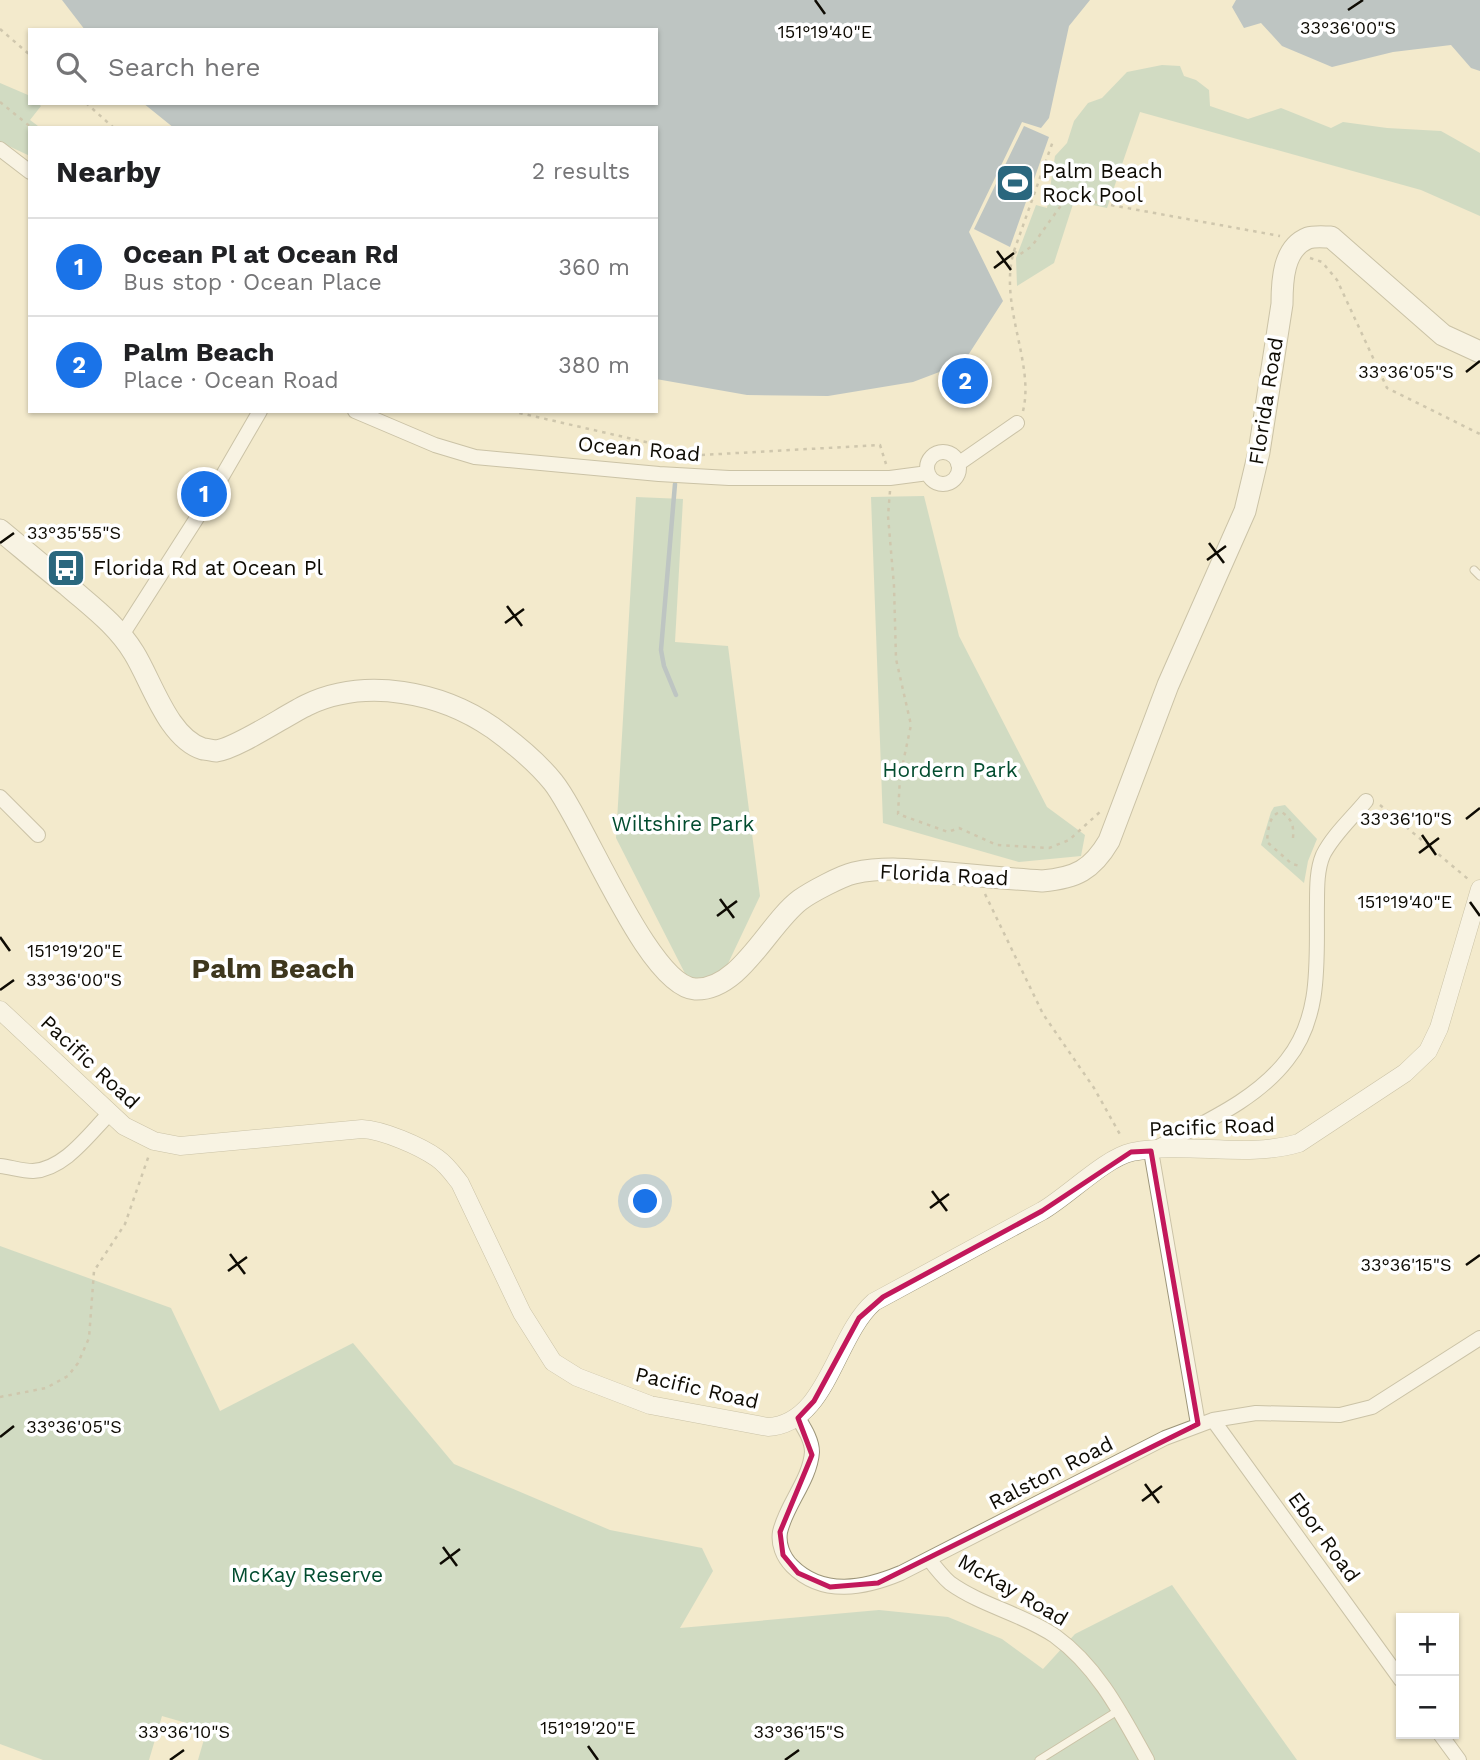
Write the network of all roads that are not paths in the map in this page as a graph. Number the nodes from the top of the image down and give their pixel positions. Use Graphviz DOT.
graph roads {
  1 [pos="0,149"];
  2 [pos="28,170"];
  3 [pos="1480,352"];
  4 [pos="260,413"];
  5 [pos="360,413"];
  6 [pos="1017,424"];
  7 [pos="958,464"];
  8 [pos="928,473"];
  9 [pos="0,530"];
  10 [pos="121,635"];
  11 [pos="0,797"];
  12 [pos="1366,801"];
  13 [pos="38,835"];
  14 [pos="1480,889"];
  15 [pos="0,1010"];
  16 [pos="110,1113"];
  17 [pos="1151,1150"];
  18 [pos="0,1166"];
  19 [pos="1478,1343"];
  20 [pos="797,1418"];
  21 [pos="1213,1420"];
  22 [pos="1198,1424"];
  23 [pos="929,1559"];
  24 [pos="1398,1676"];
  25 [pos="1119,1709"];
  26 [pos="1444,1739"];
  27 [pos="1040,1760"];
  28 [pos="1147,1760"];
  29 [pos="1459,1760"];
  1 -- 2 [label="street"];
  3 -- 10 [label="main road, Florida Road"];
  4 -- 10 [label="street"];
  5 -- 8 [label="street, Ocean Road"];
  6 -- 7 [label="street"];
  7 -- 8 [label="street"];
  7 -- 8 [label="street"];
  9 -- 10 [label="main road, Florida Road"];
  11 -- 13 [label="street"];
  12 -- 17 [label="street"];
  14 -- 17 [label="street, Pacific Road"];
  15 -- 16 [label="street, Pacific Road"];
  16 -- 18 [label="street"];
  16 -- 20 [label="street, Pacific Road"];
  17 -- 20 [label="street, Pacific Road"];
  17 -- 22 [label="street"];
  19 -- 21 [label="street, Ralston Road"];
  20 -- 23 [label="street, Ralston Road"];
  21 -- 22 [label="street, Ralston Road"];
  21 -- 24 [label="street, Ebor Road"];
  22 -- 23 [label="street, Ralston Road"];
  23 -- 25 [label="street, McKay Road"];
  25 -- 27 [label="lane"];
  25 -- 28 [label="street, McKay Road"];
  26 -- 29 [label="street"];
}
